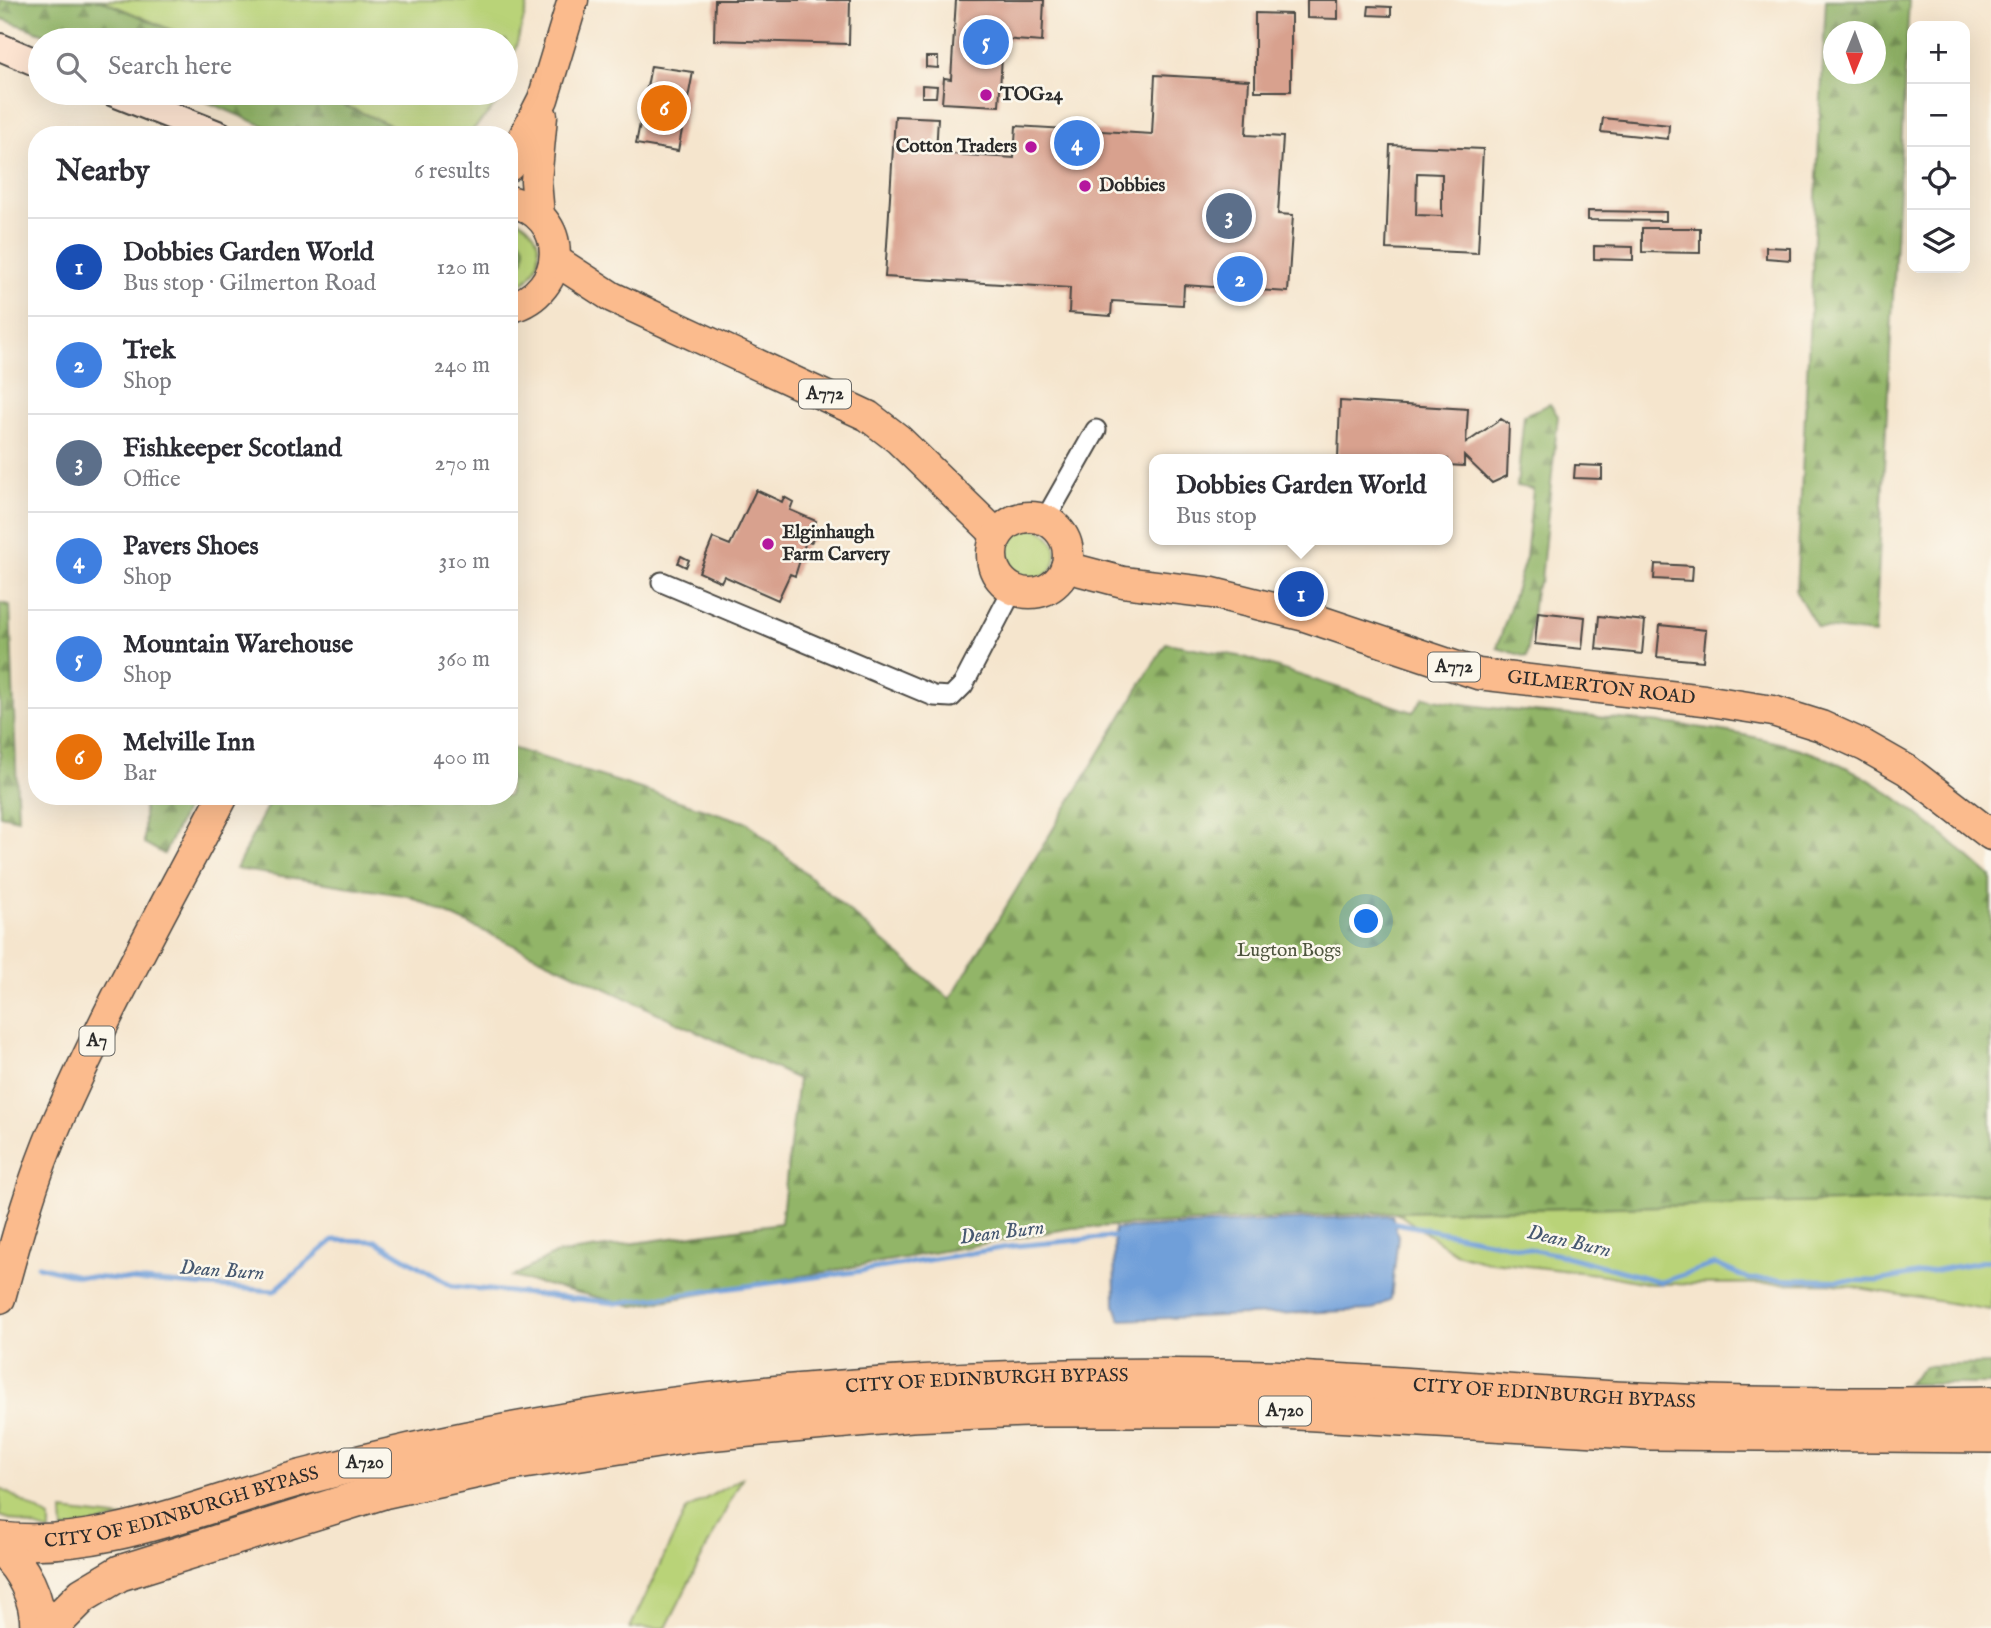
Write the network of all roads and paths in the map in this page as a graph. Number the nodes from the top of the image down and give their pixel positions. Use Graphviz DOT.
graph roads {
  1 [pos="573,0"];
  2 [pos="0,47"];
  3 [pos="28,59"];
  4 [pos="543,99"];
  5 [pos="144,105"];
  6 [pos="197,126"];
  7 [pos="518,148"];
  8 [pos="518,203"];
  9 [pos="538,215"];
  10 [pos="555,260"];
  11 [pos="543,288"];
  12 [pos="612,297"];
  13 [pos="518,305"];
  14 [pos="1096,430"];
  15 [pos="1045,520"];
  16 [pos="997,535"];
  17 [pos="1066,567"];
  18 [pos="662,582"];
  19 [pos="1013,589"];
  20 [pos="218,805"];
  21 [pos="1991,835"];
  22 [pos="0,1298"];
  23 [pos="1991,1404"];
  24 [pos="1991,1435"];
  25 [pos="0,1539"];
  26 [pos="0,1548"];
  27 [pos="38,1628"];
  28 [pos="50,1628"];
  1 -- 4 [label="main road"];
  2 -- 3 [label="main road"];
  4 -- 7 [label="main road"];
  4 -- 9 [label="main road"];
  5 -- 6 [label="main road"];
  8 -- 9 [label="main road"];
  9 -- 10 [label="main road"];
  10 -- 11 [label="main road"];
  10 -- 12 [label="main road, A772"];
  11 -- 12 [label="main road, A772"];
  11 -- 13 [label="main road"];
  12 -- 16 [label="main road, A772"];
  14 -- 15 [label="street"];
  15 -- 16 [label="main road"];
  15 -- 17 [label="main road"];
  16 -- 19 [label="main road"];
  17 -- 19 [label="main road"];
  17 -- 21 [label="main road, GILMERTON ROAD / A772"];
  18 -- 19 [label="street"];
  20 -- 22 [label="main road, A7"];
  23 -- 25 [label="highway, CITY OF EDINBURGH BYPASS / A720"];
  24 -- 28 [label="highway, CITY OF EDINBURGH BYPASS / A720"];
  26 -- 27 [label="highway"];
}
